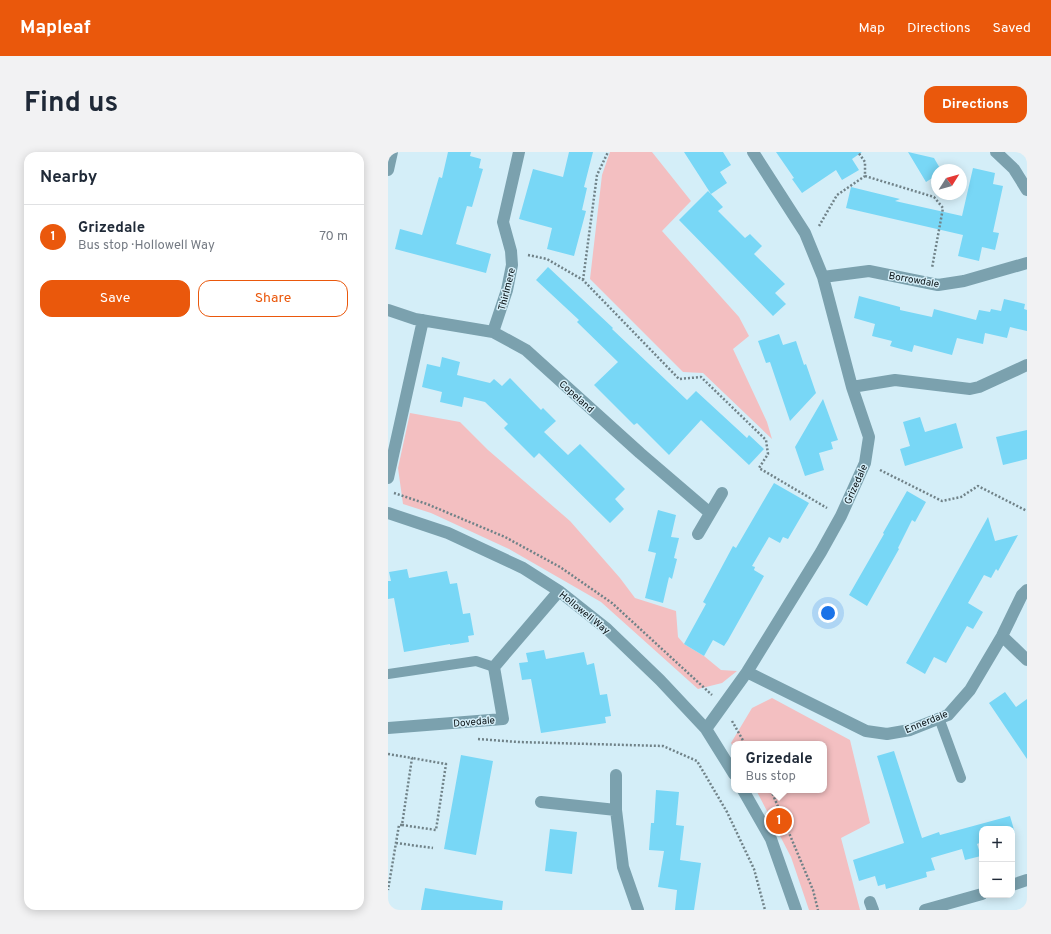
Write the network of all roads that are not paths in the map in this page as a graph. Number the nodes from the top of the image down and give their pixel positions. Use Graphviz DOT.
graph roads {
  1 [pos="392,152"];
  2 [pos="519,152"];
  3 [pos="753,152"];
  4 [pos="996,152"];
  5 [pos="388,170"];
  6 [pos="1027,190"];
  7 [pos="1027,263"];
  8 [pos="822,277"];
  9 [pos="388,310"];
  10 [pos="423,320"];
  11 [pos="494,332"];
  12 [pos="1027,365"];
  13 [pos="852,387"];
  14 [pos="393,433"];
  15 [pos="388,478"];
  16 [pos="722,493"];
  17 [pos="710,512"];
  18 [pos="388,513"];
  19 [pos="698,534"];
  20 [pos="1027,590"];
  21 [pos="559,591"];
  22 [pos="1002,636"];
  23 [pos="1027,660"];
  24 [pos="494,667"];
  25 [pos="747,672"];
  26 [pos="388,674"];
  27 [pos="939,718"];
  28 [pos="388,728"];
  29 [pos="706,729"];
  30 [pos="731,769"];
  31 [pos="616,775"];
  32 [pos="961,778"];
  33 [pos="745,793"];
  34 [pos="541,802"];
  35 [pos="616,810"];
  36 [pos="1027,880"];
  37 [pos="1015,884"];
  38 [pos="979,895"];
  39 [pos="638,910"];
  40 [pos="796,910"];
  41 [pos="925,910"];
  1 -- 5 [label="street"];
  2 -- 11 [label="street, Thirlmere"];
  3 -- 8 [label="street, Grizedale"];
  4 -- 6 [label="street"];
  7 -- 8 [label="street, Borrowdale"];
  8 -- 13 [label="street, Grizedale"];
  9 -- 10 [label="street, Copeland"];
  10 -- 11 [label="street, Copeland"];
  10 -- 14 [label="street"];
  11 -- 17 [label="street, Copeland"];
  12 -- 13 [label="street"];
  13 -- 25 [label="street, Grizedale"];
  14 -- 15 [label="street"];
  16 -- 17 [label="street"];
  17 -- 19 [label="street"];
  18 -- 21 [label="street, Hollowell Way"];
  20 -- 22 [label="street, Ennerdale"];
  21 -- 24 [label="street"];
  21 -- 29 [label="street, Hollowell Way"];
  22 -- 23 [label="street"];
  22 -- 27 [label="street, Ennerdale"];
  24 -- 26 [label="lane"];
  24 -- 28 [label="street, Dovedale"];
  25 -- 27 [label="street, Ennerdale"];
  25 -- 29 [label="street, Grizedale"];
  27 -- 32 [label="lane"];
  29 -- 30 [label="street, Hollowell Way"];
  31 -- 35 [label="street"];
  33 -- 40 [label="street"];
  34 -- 35 [label="street"];
  35 -- 39 [label="street"];
  36 -- 37 [label="street"];
  38 -- 41 [label="street"];
}
